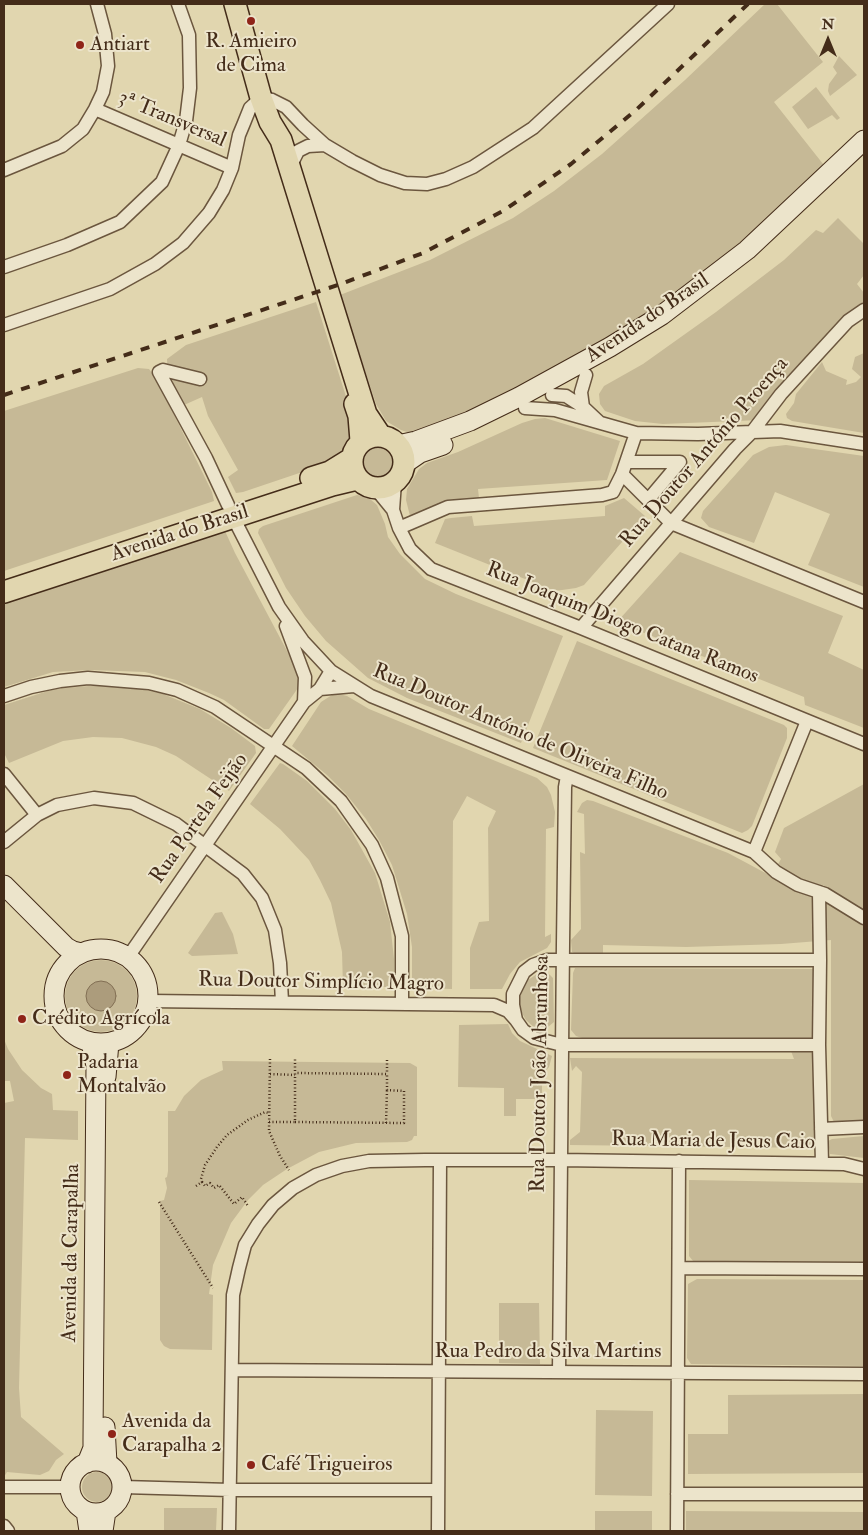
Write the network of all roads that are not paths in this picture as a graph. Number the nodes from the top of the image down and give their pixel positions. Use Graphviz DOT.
graph roads {
  1 [pos="178,4"];
  2 [pos="235,4"];
  3 [pos="668,4"];
  4 [pos="99,6"];
  5 [pos="261,98"];
  6 [pos="95,109"];
  7 [pos="270,122"];
  8 [pos="864,140"];
  9 [pos="179,145"];
  10 [pos="326,145"];
  11 [pos="864,158"];
  12 [pos="290,167"];
  13 [pos="232,168"];
  14 [pos="4,170"];
  15 [pos="4,267"];
  16 [pos="864,310"];
  17 [pos="4,325"];
  18 [pos="586,375"];
  19 [pos="200,379"];
  20 [pos="551,396"];
  21 [pos="583,406"];
  22 [pos="601,424"];
  23 [pos="752,432"];
  24 [pos="636,433"];
  25 [pos="864,444"];
  26 [pos="378,462"];
  27 [pos="627,462"];
  28 [pos="622,474"];
  29 [pos="648,500"];
  30 [pos="393,510"];
  31 [pos="230,511"];
  32 [pos="671,523"];
  33 [pos="399,528"];
  34 [pos="4,579"];
  35 [pos="4,592"];
  36 [pos="864,602"];
  37 [pos="279,608"];
  38 [pos="581,628"];
  39 [pos="330,670"];
  40 [pos="354,686"];
  41 [pos="305,689"];
  42 [pos="320,689"];
  43 [pos="4,696"];
  44 [pos="304,702"];
  45 [pos="807,721"];
  46 [pos="864,744"];
  47 [pos="273,748"];
  48 [pos="4,774"];
  49 [pos="567,776"];
  50 [pos="37,816"];
  51 [pos="4,842"];
  52 [pos="204,845"];
  53 [pos="754,852"];
  54 [pos="4,884"];
  55 [pos="819,892"];
  56 [pos="4,899"];
  57 [pos="864,918"];
  58 [pos="81,953"];
  59 [pos="128,957"];
  60 [pos="562,959"];
  61 [pos="820,960"];
  62 [pos="62,969"];
  63 [pos="516,989"];
  64 [pos="148,1001"];
  65 [pos="282,1002"];
  66 [pos="402,1004"];
  67 [pos="494,1004"];
  68 [pos="516,1020"];
  69 [pos="100,1042"];
  70 [pos="562,1045"];
  71 [pos="819,1045"];
  72 [pos="864,1127"];
  73 [pos="821,1128"];
  74 [pos="440,1160"];
  75 [pos="560,1160"];
  76 [pos="680,1161"];
  77 [pos="822,1163"];
  78 [pos="864,1169"];
  79 [pos="679,1268"];
  80 [pos="864,1269"];
  81 [pos="232,1370"];
  82 [pos="439,1371"];
  83 [pos="559,1372"];
  84 [pos="678,1372"];
  85 [pos="864,1374"];
  86 [pos="87,1463"];
  87 [pos="107,1463"];
  88 [pos="4,1487"];
  89 [pos="70,1487"];
  90 [pos="123,1487"];
  91 [pos="230,1490"];
  92 [pos="438,1490"];
  93 [pos="677,1494"];
  94 [pos="864,1494"];
  95 [pos="86,1511"];
  96 [pos="106,1511"];
  97 [pos="4,1526"];
  98 [pos="8,1531"];
  99 [pos="89,1531"];
  100 [pos="103,1531"];
  101 [pos="229,1531"];
  102 [pos="438,1531"];
  103 [pos="677,1531"];
  1 -- 9 [label="street"];
  2 -- 5 [label="main road"];
  3 -- 10 [label="street"];
  4 -- 6 [label="street"];
  5 -- 7 [label="main road"];
  5 -- 10 [label="street"];
  5 -- 13 [label="street"];
  6 -- 9 [label="street, 3ª Transversal"];
  6 -- 14 [label="street"];
  7 -- 12 [label="main road"];
  7 -- 26 [label="main road"];
  8 -- 20 [label="main road, Avenida do Brasil"];
  9 -- 13 [label="street, 3ª Transversal"];
  9 -- 15 [label="street"];
  10 -- 12 [label="street"];
  11 -- 18 [label="main road, Avenida do Brasil"];
  12 -- 26 [label="main road"];
  13 -- 17 [label="street"];
  16 -- 23 [label="street, Rua Doutor António Proença"];
  18 -- 20 [label="main road, Avenida do Brasil"];
  18 -- 21 [label="street"];
  19 -- 31 [label="street, Rua Doutor António de Oliveira Filho"];
  20 -- 21 [label="street"];
  20 -- 22 [label="street"];
  20 -- 26 [label="main road, Avenida do Brasil"];
  20 -- 26 [label="main road, Avenida do Brasil"];
  21 -- 22 [label="street"];
  22 -- 24 [label="street"];
  23 -- 24 [label="street"];
  23 -- 25 [label="street"];
  23 -- 32 [label="street, Rua Doutor António Proença"];
  24 -- 27 [label="street"];
  26 -- 30 [label="street, Rua Joaquim Diogo Catana Ramos"];
  26 -- 30 [label="street, Rua Joaquim Diogo Catana Ramos"];
  26 -- 31 [label="main road, Avenida do Brasil"];
  27 -- 28 [label="street"];
  27 -- 29 [label="street"];
  28 -- 29 [label="street"];
  28 -- 33 [label="street"];
  29 -- 32 [label="street"];
  30 -- 33 [label="street, Rua Joaquim Diogo Catana Ramos"];
  31 -- 34 [label="main road, Avenida do Brasil"];
  31 -- 35 [label="main road, Avenida do Brasil"];
  31 -- 37 [label="street, Rua Doutor António de Oliveira Filho"];
  32 -- 36 [label="street"];
  32 -- 38 [label="street, Rua Doutor António Proença"];
  33 -- 38 [label="street, Rua Joaquim Diogo Catana Ramos"];
  37 -- 39 [label="street, Rua Doutor António de Oliveira Filho"];
  37 -- 41 [label="street, Rua Portela Feijão"];
  38 -- 45 [label="street, Rua Joaquim Diogo Catana Ramos"];
  39 -- 40 [label="street, Rua Doutor António de Oliveira Filho"];
  39 -- 41 [label="street"];
  39 -- 42 [label="street, Rua Portela Feijão"];
  40 -- 42 [label="street"];
  40 -- 49 [label="street, Rua Doutor António de Oliveira Filho"];
  41 -- 44 [label="street, Rua Portela Feijão"];
  42 -- 44 [label="street, Rua Portela Feijão"];
  43 -- 47 [label="street"];
  44 -- 47 [label="street, Rua Portela Feijão"];
  45 -- 46 [label="street, Rua Joaquim Diogo Catana Ramos"];
  45 -- 53 [label="street"];
  47 -- 52 [label="street, Rua Portela Feijão"];
  47 -- 66 [label="street"];
  48 -- 50 [label="street"];
  49 -- 53 [label="street, Rua Doutor António de Oliveira Filho"];
  49 -- 60 [label="street, Rua Doutor João Abrunhosa"];
  50 -- 51 [label="street"];
  50 -- 52 [label="street"];
  52 -- 59 [label="street, Rua Portela Feijão"];
  52 -- 65 [label="street"];
  53 -- 55 [label="street"];
  54 -- 58 [label="main road"];
  55 -- 57 [label="street"];
  55 -- 61 [label="street"];
  56 -- 62 [label="main road"];
  58 -- 59 [label="main road"];
  58 -- 62 [label="main road"];
  59 -- 64 [label="main road"];
  60 -- 61 [label="street"];
  60 -- 63 [label="street"];
  60 -- 70 [label="street, Rua Doutor João Abrunhosa"];
  61 -- 71 [label="street"];
  62 -- 69 [label="main road"];
  63 -- 67 [label="street"];
  63 -- 68 [label="street"];
  64 -- 65 [label="street, Rua Doutor Simplício Magro"];
  64 -- 69 [label="main road"];
  65 -- 66 [label="street, Rua Doutor Simplício Magro"];
  66 -- 67 [label="street, Rua Doutor Simplício Magro"];
  67 -- 68 [label="street"];
  68 -- 70 [label="street"];
  69 -- 86 [label="main road, Avenida da Carapalha"];
  69 -- 87 [label="main road, Avenida da Carapalha"];
  70 -- 71 [label="street"];
  70 -- 75 [label="street, Rua Doutor João Abrunhosa"];
  71 -- 73 [label="street"];
  72 -- 73 [label="street"];
  73 -- 77 [label="street"];
  74 -- 75 [label="street, Rua Maria de Jesus Caio"];
  74 -- 81 [label="street, Rua Maria de Jesus Caio"];
  74 -- 82 [label="street"];
  75 -- 76 [label="street, Rua Maria de Jesus Caio"];
  75 -- 83 [label="street, Rua Doutor João Abrunhosa"];
  76 -- 77 [label="street, Rua Maria de Jesus Caio"];
  76 -- 79 [label="street"];
  77 -- 78 [label="street, Rua Maria de Jesus Caio"];
  79 -- 80 [label="street"];
  79 -- 84 [label="street"];
  81 -- 82 [label="street, Rua Pedro da Silva Martins"];
  81 -- 91 [label="street, Rua Maria de Jesus Caio"];
  82 -- 83 [label="street, Rua Pedro da Silva Martins"];
  82 -- 92 [label="street"];
  83 -- 84 [label="street, Rua Pedro da Silva Martins"];
  84 -- 85 [label="street, Rua Pedro da Silva Martins"];
  84 -- 93 [label="street"];
  86 -- 87 [label="main road"];
  86 -- 89 [label="main road"];
  87 -- 90 [label="main road"];
  88 -- 89 [label="street"];
  89 -- 95 [label="main road"];
  90 -- 91 [label="street"];
  90 -- 96 [label="main road"];
  91 -- 92 [label="street"];
  91 -- 101 [label="street, Rua Maria de Jesus Caio"];
  92 -- 102 [label="street"];
  93 -- 94 [label="street"];
  93 -- 103 [label="street"];
  95 -- 96 [label="main road"];
  95 -- 99 [label="main road"];
  96 -- 100 [label="main road"];
  97 -- 98 [label="street"];
}
